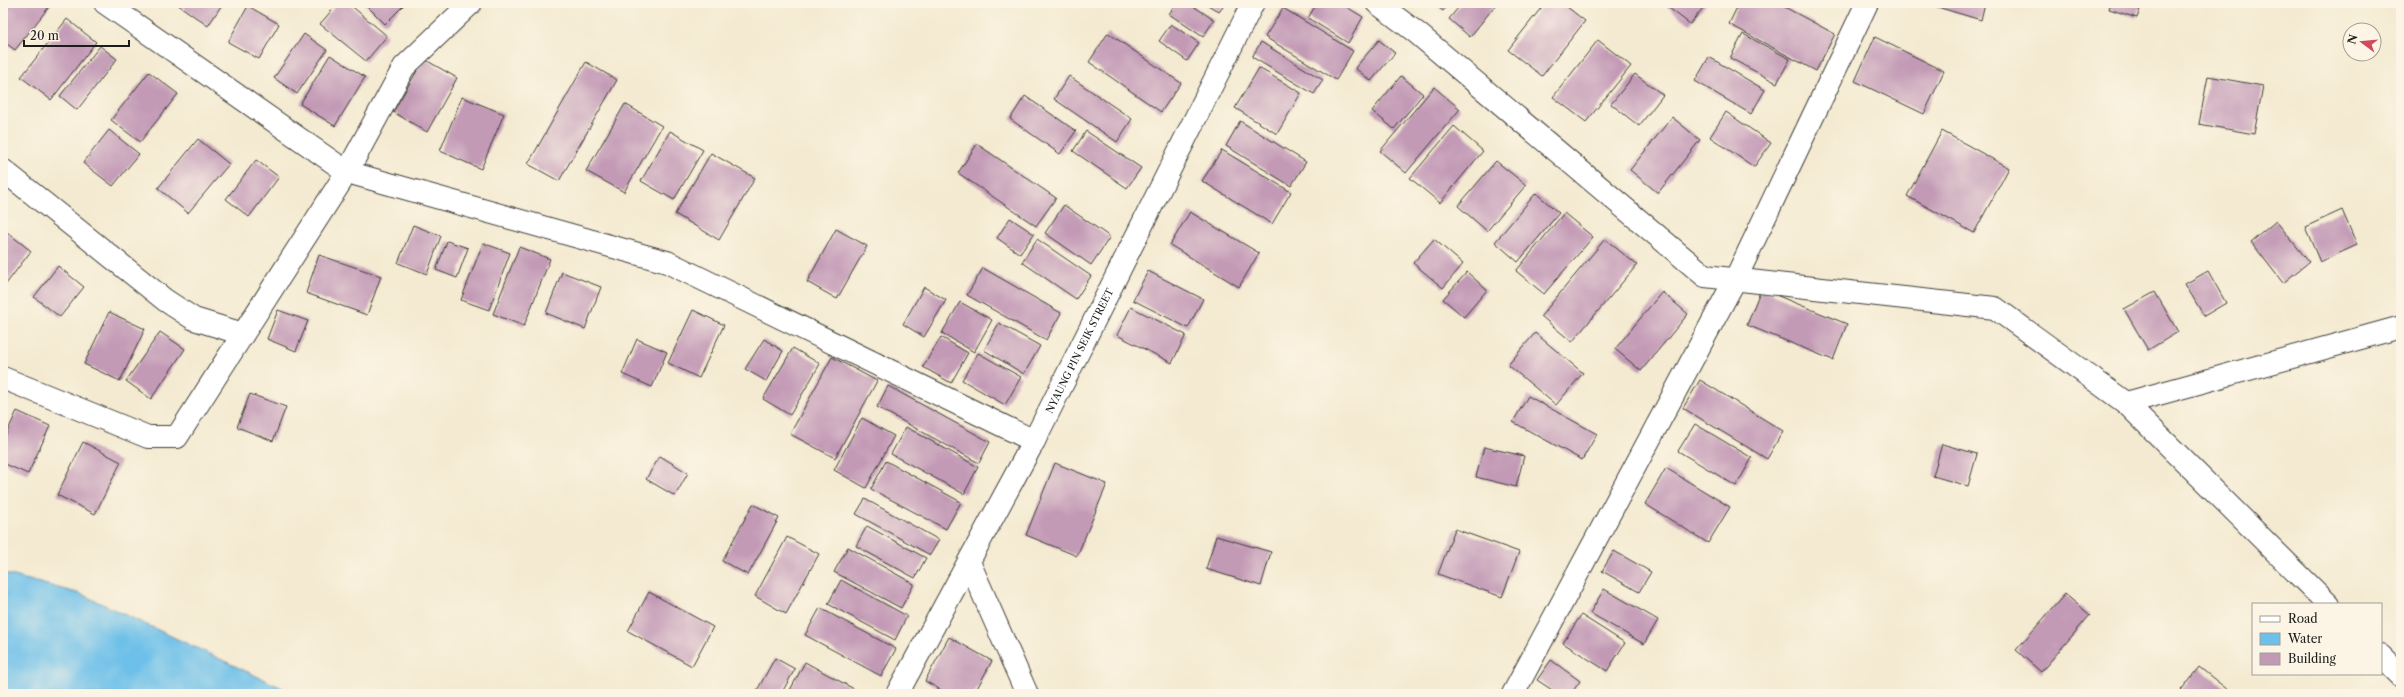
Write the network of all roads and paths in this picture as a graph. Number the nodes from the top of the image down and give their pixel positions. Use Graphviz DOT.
graph roads {
  1 [pos="105,3"];
  2 [pos="470,3"];
  3 [pos="1253,3"];
  4 [pos="1377,3"];
  5 [pos="1867,3"];
  6 [pos="3,170"];
  7 [pos="347,172"];
  8 [pos="1735,280"];
  9 [pos="2401,327"];
  10 [pos="243,334"];
  11 [pos="3,378"];
  12 [pos="2126,403"];
  13 [pos="1034,441"];
  14 [pos="969,562"];
  15 [pos="2327,603"];
  16 [pos="2382,657"];
  17 [pos="2401,676"];
  18 [pos="897,694"];
  19 [pos="1027,694"];
  20 [pos="1513,694"];
  1 -- 7 [label="street"];
  2 -- 7 [label="street"];
  3 -- 13 [label="street, NYAUNG PIN SEIK STREET"];
  4 -- 8 [label="street"];
  5 -- 8 [label="street"];
  6 -- 10 [label="street"];
  7 -- 10 [label="street"];
  7 -- 13 [label="street"];
  8 -- 12 [label="street"];
  8 -- 20 [label="street"];
  9 -- 12 [label="street"];
  10 -- 11 [label="street"];
  12 -- 15 [label="street"];
  13 -- 14 [label="street, NYAUNG PIN SEIK STREET"];
  14 -- 18 [label="street, NYAUNG PIN SEIK STREET"];
  14 -- 19 [label="street"];
  16 -- 17 [label="street"];
}
